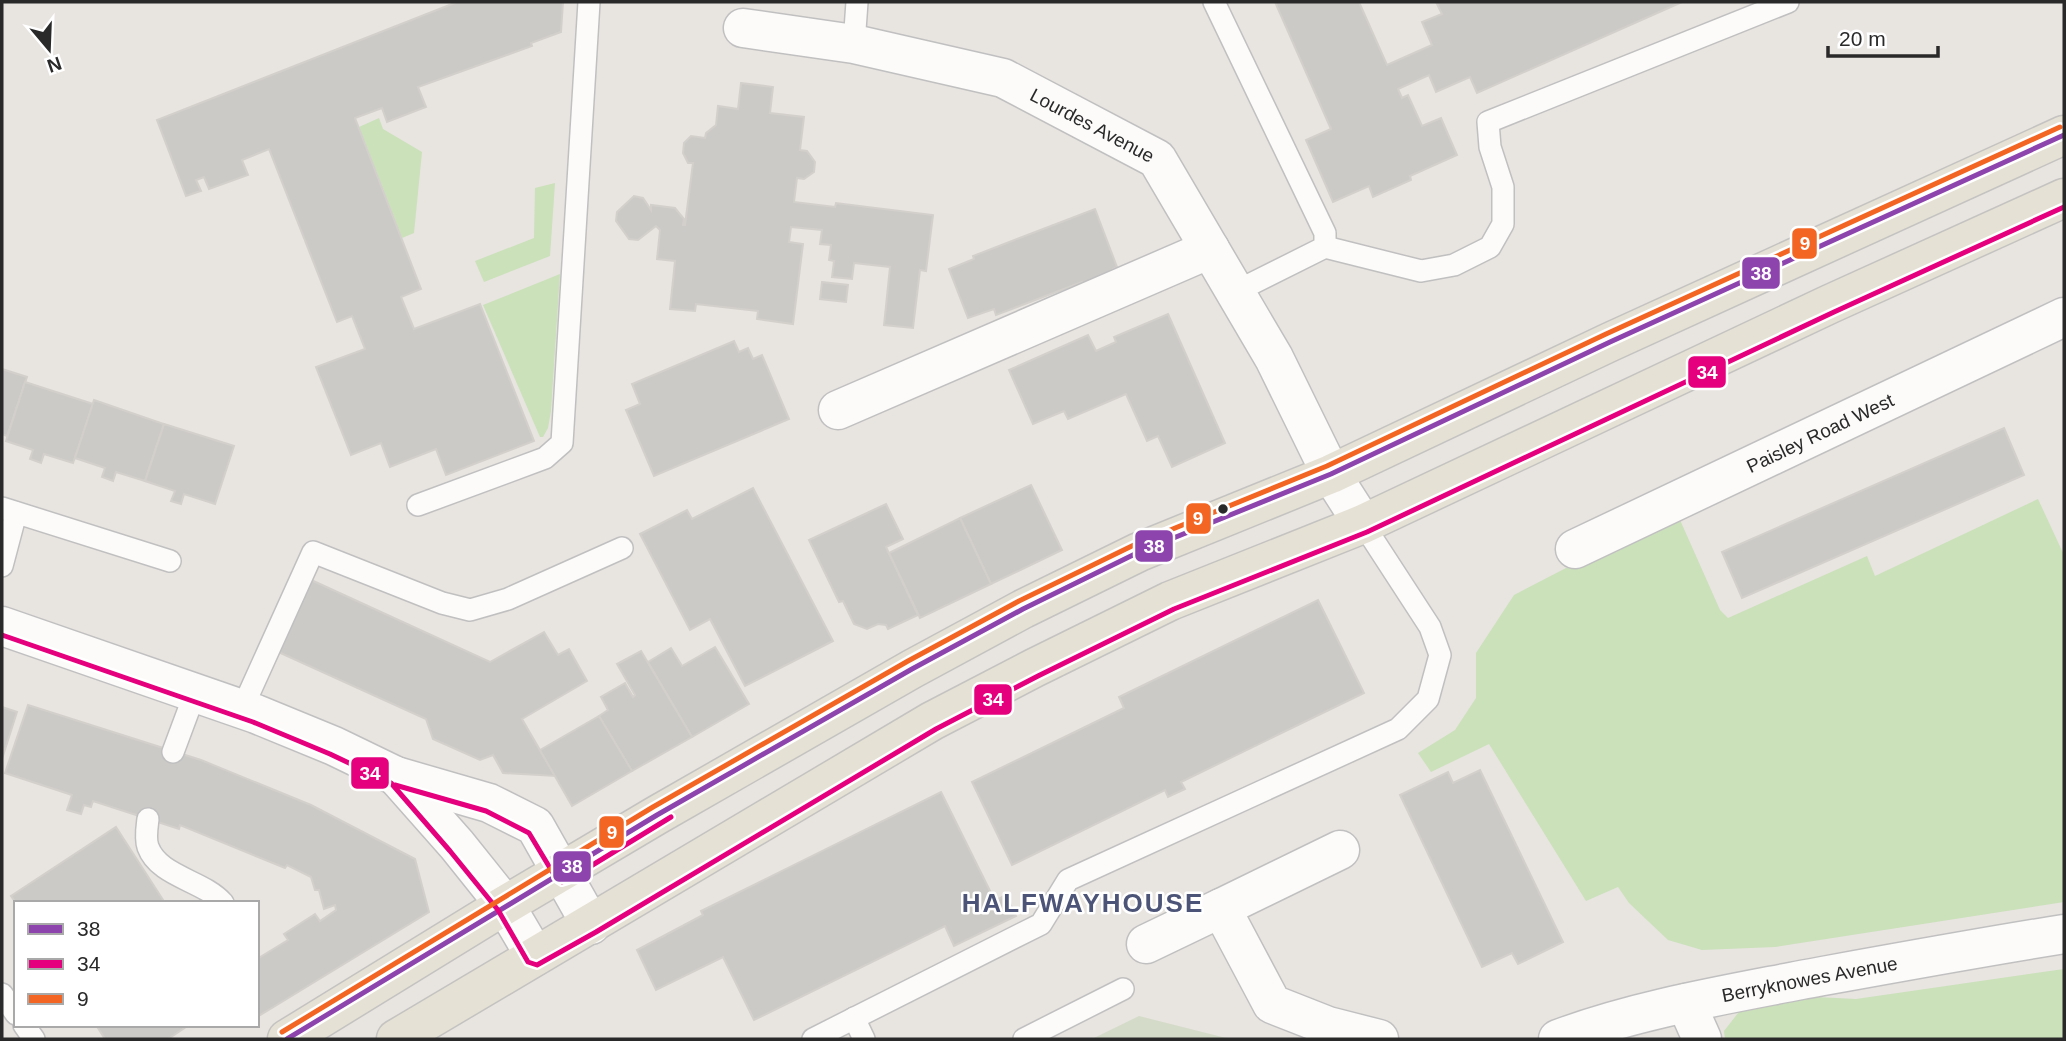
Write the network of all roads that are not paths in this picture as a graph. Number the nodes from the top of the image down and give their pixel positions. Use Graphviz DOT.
graph roads {
  1 [pos="589,2"];
  2 [pos="857,2"];
  3 [pos="1214,2"];
  4 [pos="1788,2"];
  5 [pos="743,28"];
  6 [pos="854,44"];
  7 [pos="2064,135"];
  8 [pos="2064,198"];
  9 [pos="1325,247"];
  10 [pos="1210,249"];
  11 [pos="1235,292"];
  12 [pos="2064,317"];
  13 [pos="838,410"];
  14 [pos="1331,474"];
  15 [pos="418,505"];
  16 [pos="9,510"];
  17 [pos="1363,524"];
  18 [pos="622,548"];
  19 [pos="1575,549"];
  20 [pos="170,561"];
  21 [pos="2,566"];
  22 [pos="2,626"];
  23 [pos="195,693"];
  24 [pos="242,709"];
  25 [pos="173,752"];
  26 [pos="396,776"];
  27 [pos="148,819"];
  28 [pos="1340,850"];
  29 [pos="563,873"];
  30 [pos="221,901"];
  31 [pos="505,905"];
  32 [pos="1221,908"];
  33 [pos="592,925"];
  34 [pos="2064,934"];
  35 [pos="1146,944"];
  36 [pos="535,956"];
  37 [pos="1123,989"];
  38 [pos="2,994"];
  39 [pos="1686,1003"];
  40 [pos="14,1011"];
  41 [pos="854,1018"];
  42 [pos="287,1039"];
  43 [pos="396,1039"];
  44 [pos="813,1039"];
  45 [pos="864,1039"];
  46 [pos="1024,1039"];
  47 [pos="1379,1039"];
  48 [pos="1558,1039"];
  49 [pos="1702,1039"];
  1 -- 15 [label="lane"];
  2 -- 6 [label="lane"];
  3 -- 9 [label="lane"];
  4 -- 9 [label="lane"];
  5 -- 6 [label="street, Lourdes Avenue"];
  6 -- 10 [label="street, Lourdes Avenue"];
  7 -- 14 [label="main road"];
  8 -- 17 [label="main road"];
  9 -- 11 [label="lane"];
  10 -- 11 [label="street, Lourdes Avenue"];
  10 -- 13 [label="street"];
  11 -- 14 [label="street, Lourdes Avenue"];
  12 -- 19 [label="street, Paisley Road West"];
  14 -- 17 [label="street, Lourdes Avenue"];
  14 -- 29 [label="main road"];
  16 -- 20 [label="lane"];
  16 -- 21 [label="lane"];
  17 -- 33 [label="main road"];
  17 -- 41 [label="lane"];
  18 -- 24 [label="lane"];
  22 -- 23 [label="street"];
  23 -- 24 [label="street"];
  23 -- 25 [label="lane"];
  24 -- 26 [label="street"];
  26 -- 29 [label="street"];
  26 -- 31 [label="street"];
  27 -- 30 [label="lane"];
  28 -- 32 [label="street"];
  29 -- 31 [label="main road"];
  29 -- 33 [label="street"];
  31 -- 36 [label="street"];
  31 -- 42 [label="main road"];
  32 -- 35 [label="street"];
  32 -- 47 [label="street"];
  33 -- 36 [label="main road"];
  34 -- 39 [label="street, Berryknowes Avenue"];
  36 -- 43 [label="main road"];
  37 -- 46 [label="lane"];
  38 -- 40 [label="lane"];
  39 -- 48 [label="street, Berryknowes Avenue"];
  39 -- 49 [label="street"];
  41 -- 44 [label="lane"];
  41 -- 45 [label="lane"];
}
